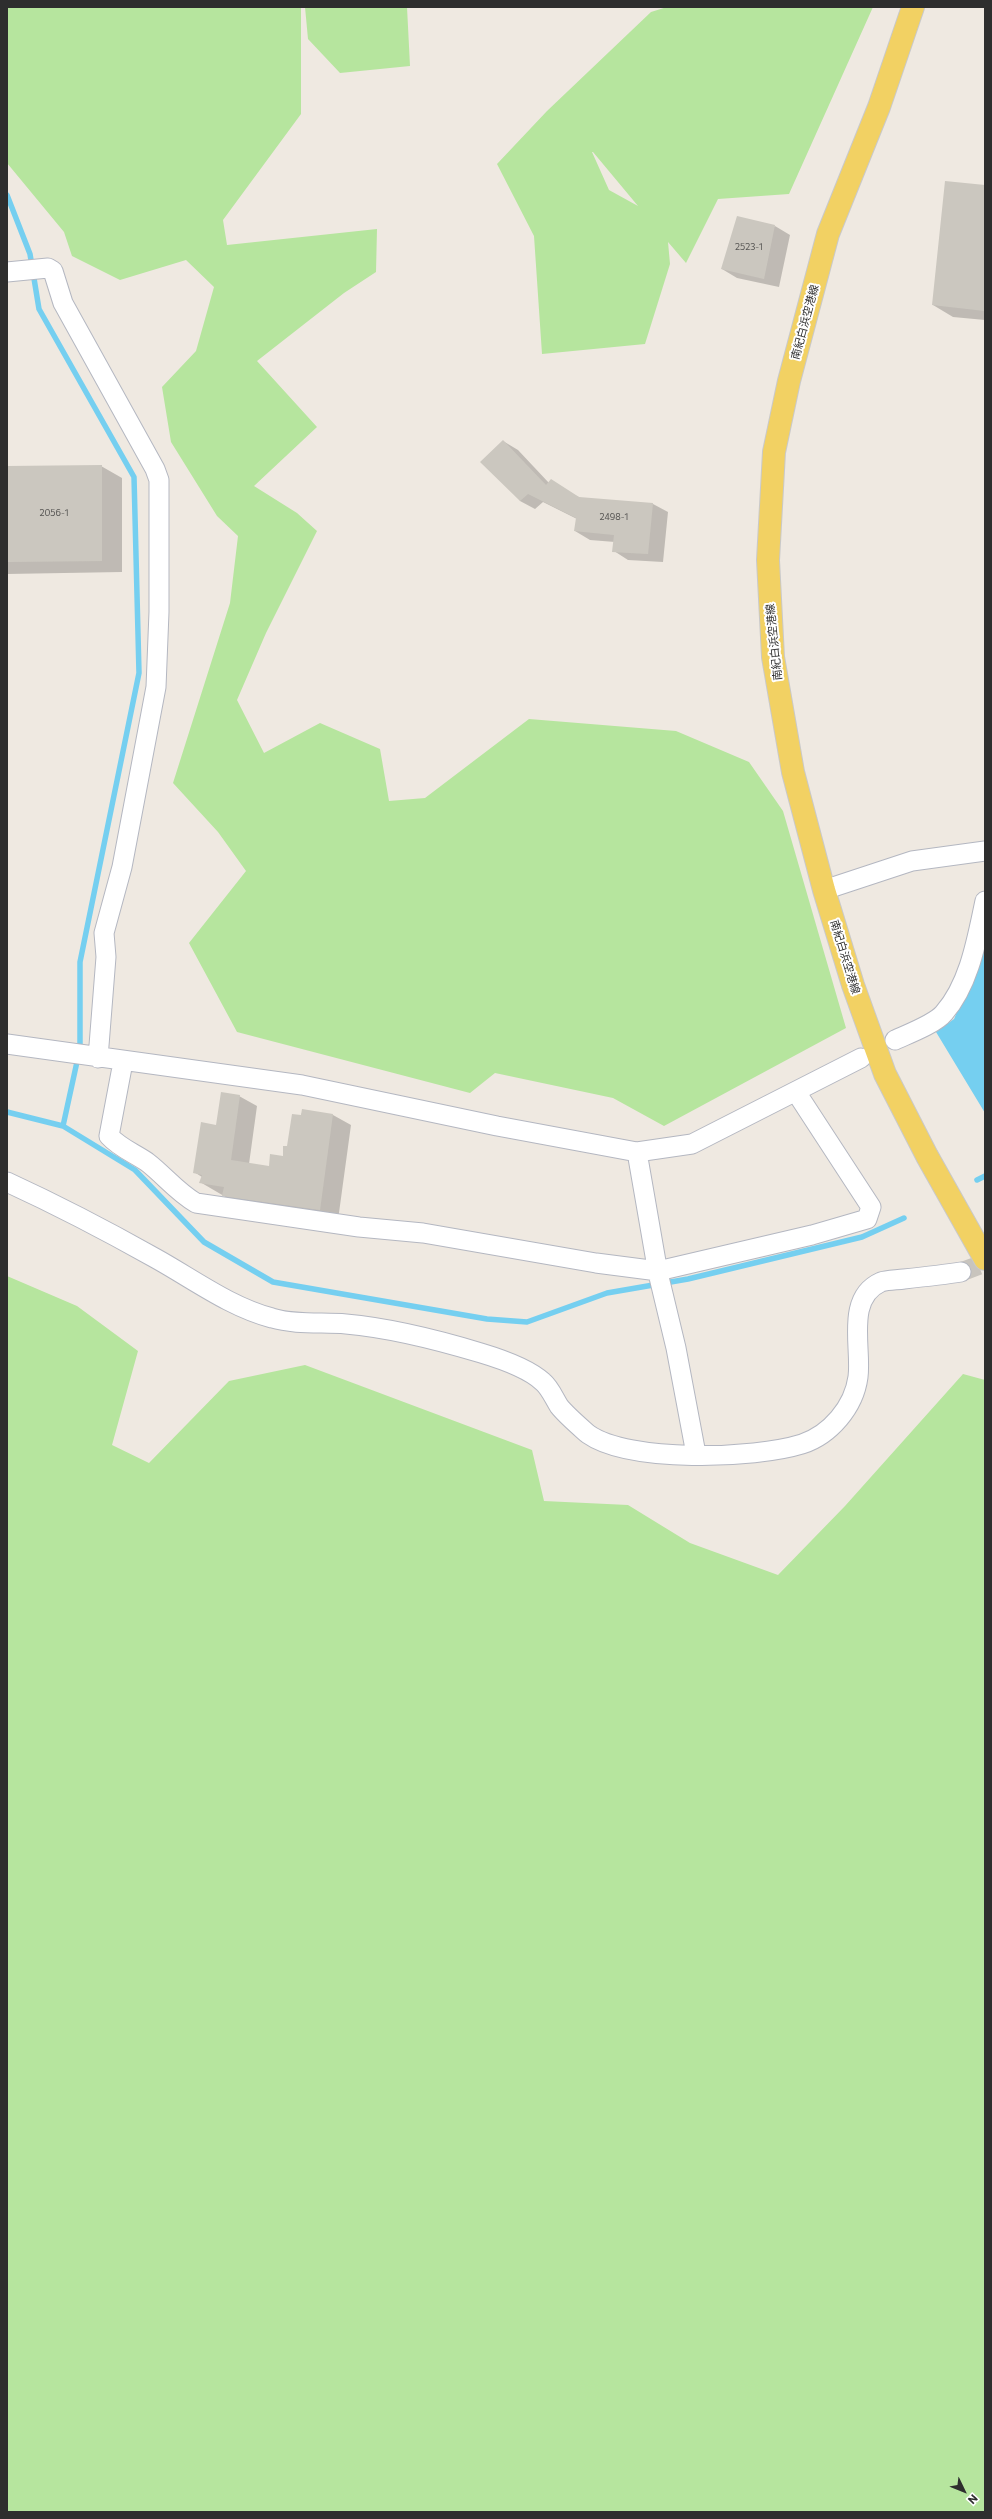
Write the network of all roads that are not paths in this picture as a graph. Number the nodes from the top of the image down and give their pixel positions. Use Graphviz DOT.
graph roads {
  1 [pos="913,7"];
  2 [pos="15,271"];
  3 [pos="985,851"];
  4 [pos="824,890"];
  5 [pos="985,901"];
  6 [pos="895,1040"];
  7 [pos="7,1044"];
  8 [pos="94,1058"];
  9 [pos="861,1058"];
  10 [pos="123,1062"];
  11 [pos="796,1092"];
  12 [pos="637,1152"];
  13 [pos="7,1182"];
  14 [pos="985,1259"];
  15 [pos="658,1272"];
  16 [pos="961,1272"];
  17 [pos="696,1454"];
  1 -- 4 [label="main road, 南紀白浜空港線"];
  2 -- 8 [label="street"];
  3 -- 4 [label="street"];
  4 -- 14 [label="main road, 南紀白浜空港線"];
  5 -- 6 [label="street"];
  7 -- 8 [label="street"];
  8 -- 10 [label="street"];
  9 -- 11 [label="street"];
  10 -- 12 [label="street"];
  10 -- 15 [label="street"];
  11 -- 12 [label="street"];
  11 -- 15 [label="street"];
  12 -- 15 [label="street"];
  13 -- 17 [label="street"];
  15 -- 17 [label="street"];
  16 -- 17 [label="street"];
}
